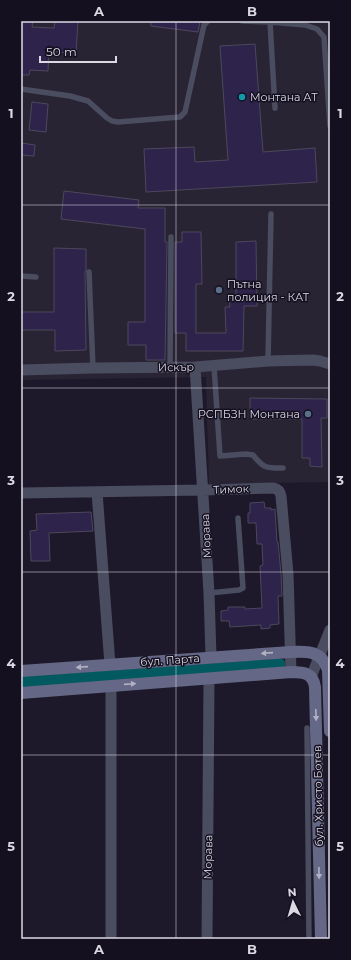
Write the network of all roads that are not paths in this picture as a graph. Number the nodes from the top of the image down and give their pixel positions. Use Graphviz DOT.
graph roads {
  1 [pos="208,21"];
  2 [pos="242,21"];
  3 [pos="270,22"];
  4 [pos="21,89"];
  5 [pos="275,108"];
  6 [pos="330,126"];
  7 [pos="271,214"];
  8 [pos="171,237"];
  9 [pos="89,272"];
  10 [pos="21,276"];
  11 [pos="36,277"];
  12 [pos="268,361"];
  13 [pos="330,364"];
  14 [pos="214,366"];
  15 [pos="196,367"];
  16 [pos="93,368"];
  17 [pos="170,368"];
  18 [pos="21,370"];
  19 [pos="284,468"];
  20 [pos="203,490"];
  21 [pos="97,492"];
  22 [pos="21,493"];
  23 [pos="238,518"];
  24 [pos="209,593"];
  25 [pos="330,630"];
  26 [pos="291,652"];
  27 [pos="319,656"];
  28 [pos="211,657"];
  29 [pos="110,665"];
  30 [pos="21,671"];
  31 [pos="291,672"];
  32 [pos="311,677"];
  33 [pos="209,679"];
  34 [pos="111,686"];
  35 [pos="21,693"];
  36 [pos="307,728"];
  37 [pos="330,731"];
  38 [pos="312,755"];
  39 [pos="111,939"];
  40 [pos="207,939"];
  41 [pos="309,939"];
  42 [pos="321,939"];
  1 -- 4 [label="lane"];
  2 -- 3 [label="lane"];
  3 -- 5 [label="lane"];
  3 -- 6 [label="lane"];
  7 -- 12 [label="lane"];
  8 -- 17 [label="lane"];
  9 -- 16 [label="lane"];
  10 -- 11 [label="lane"];
  12 -- 13 [label="street, Искър"];
  12 -- 14 [label="street, Искър"];
  14 -- 15 [label="street, Искър"];
  14 -- 19 [label="lane"];
  15 -- 17 [label="street, Искър"];
  15 -- 20 [label="street, Морава"];
  16 -- 17 [label="street, Искър"];
  16 -- 18 [label="street, Искър"];
  20 -- 21 [label="street, Тимок"];
  20 -- 24 [label="street, Морава"];
  20 -- 26 [label="street, Тимок"];
  21 -- 22 [label="street, Тимок"];
  21 -- 29 [label="street"];
  23 -- 24 [label="lane"];
  24 -- 28 [label="street, Морава"];
  25 -- 27 [label="street"];
  26 -- 27 [label="main road, бул. Парта"];
  26 -- 28 [label="main road, бул. Парта, one-way"];
  26 -- 31 [label="street"];
  27 -- 32 [label="street"];
  27 -- 37 [label="main road, бул. Христо Ботев"];
  28 -- 29 [label="main road, бул. Парта"];
  29 -- 30 [label="main road, бул. Парта, one-way"];
  31 -- 32 [label="main road, бул. Парта"];
  31 -- 33 [label="main road, бул. Парта"];
  32 -- 38 [label="main road, бул. Христо Ботев, one-way"];
  34 -- 33 [label="main road, бул. Парта, one-way"];
  33 -- 40 [label="street, Морава"];
  34 -- 35 [label="main road, бул. Парта"];
  34 -- 39 [label="street"];
  36 -- 38 [label="lane"];
  38 -- 41 [label="lane"];
  38 -- 42 [label="main road, бул. Христо Ботев, one-way"];
}
